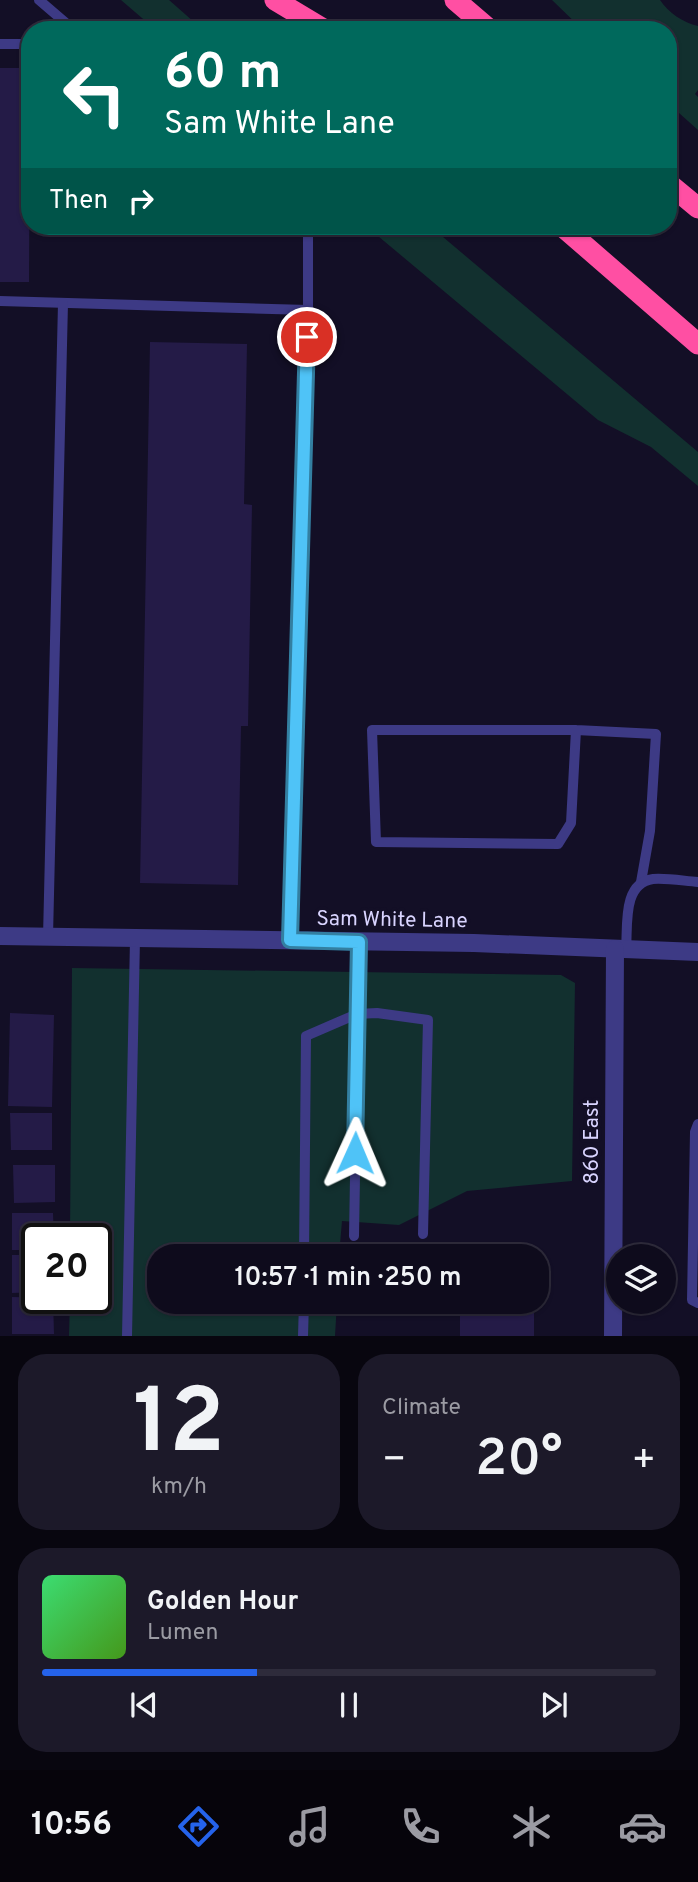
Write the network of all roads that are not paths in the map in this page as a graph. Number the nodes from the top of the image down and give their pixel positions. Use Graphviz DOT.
graph roads {
  1 [pos="38,0"];
  2 [pos="275,0"];
  3 [pos="301,0"];
  4 [pos="455,0"];
  5 [pos="478,16"];
  6 [pos="63,21"];
  7 [pos="310,21"];
  8 [pos="325,21"];
  9 [pos="0,44"];
  10 [pos="21,44"];
  11 [pos="677,190"];
  12 [pos="698,208"];
  13 [pos="308,235"];
  14 [pos="572,235"];
  15 [pos="0,301"];
  16 [pos="63,303"];
  17 [pos="307,310"];
  18 [pos="698,344"];
  19 [pos="576,730"];
  20 [pos="641,882"];
  21 [pos="698,882"];
  22 [pos="0,936"];
  23 [pos="48,937"];
  24 [pos="135,939"];
  25 [pos="290,940"];
  26 [pos="359,942"];
  27 [pos="621,949"];
  28 [pos="698,952"];
  29 [pos="357,1014"];
  30 [pos="698,1124"];
  31 [pos="423,1234"];
  32 [pos="354,1236"];
  33 [pos="304,1244"];
  34 [pos="698,1303"];
  35 [pos="304,1314"];
  36 [pos="127,1336"];
  37 [pos="303,1336"];
  38 [pos="613,1336"];
  1 -- 6 [label="lane"];
  2 -- 7 [label="highway"];
  3 -- 8 [label="highway"];
  4 -- 5 [label="highway"];
  9 -- 10 [label="lane"];
  11 -- 12 [label="highway"];
  13 -- 17 [label="lane"];
  14 -- 18 [label="highway"];
  15 -- 16 [label="lane"];
  16 -- 17 [label="lane"];
  16 -- 23 [label="lane"];
  17 -- 25 [label="lane"];
  19 -- 19 [label="lane"];
  19 -- 20 [label="lane"];
  20 -- 21 [label="lane"];
  20 -- 27 [label="lane"];
  22 -- 23 [label="street, Sam White Lane"];
  23 -- 24 [label="street, Sam White Lane"];
  24 -- 25 [label="street, Sam White Lane"];
  24 -- 36 [label="lane"];
  25 -- 26 [label="street, Sam White Lane"];
  26 -- 27 [label="street, Sam White Lane"];
  26 -- 29 [label="lane"];
  27 -- 28 [label="street, Sam White Lane"];
  27 -- 38 [label="street, 860 East"];
  29 -- 31 [label="lane"];
  29 -- 32 [label="lane"];
  29 -- 33 [label="lane"];
  30 -- 34 [label="lane"];
  35 -- 37 [label="lane"];
}
